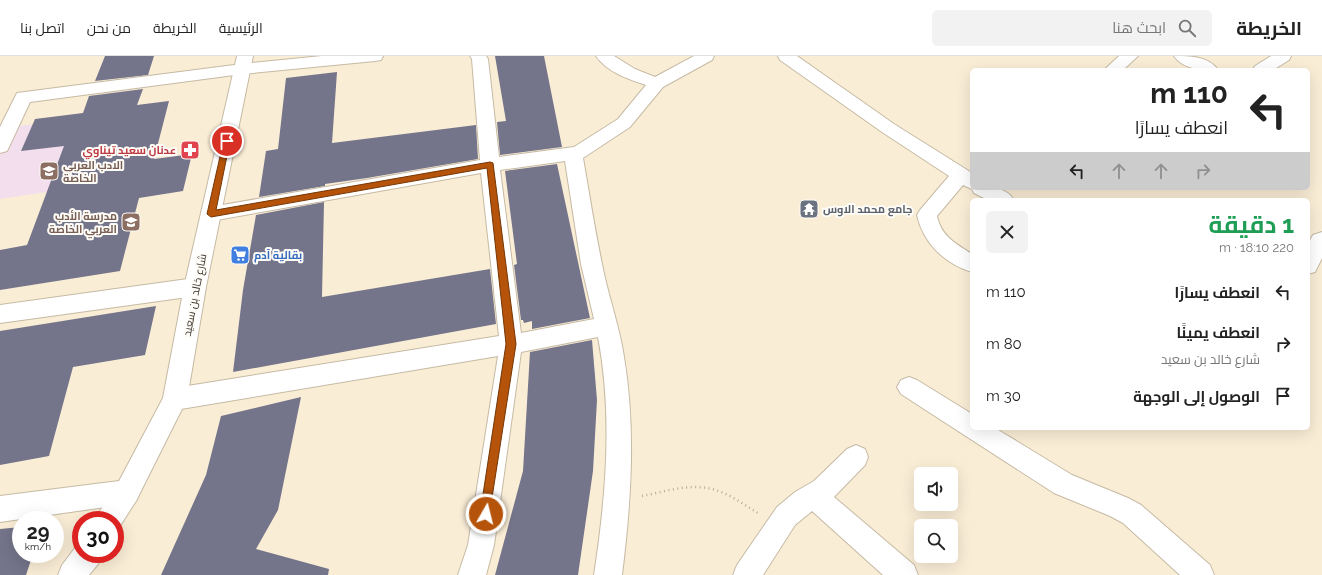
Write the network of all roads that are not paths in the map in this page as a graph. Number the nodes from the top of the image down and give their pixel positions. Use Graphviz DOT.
graph roads {
  1 [pos="375,56"];
  2 [pos="478,56"];
  3 [pos="604,56"];
  4 [pos="706,56"];
  5 [pos="786,56"];
  6 [pos="1130,56"];
  7 [pos="1182,56"];
  8 [pos="1283,56"];
  9 [pos="244,62"];
  10 [pos="1115,68"];
  11 [pos="1206,68"];
  12 [pos="1264,68"];
  13 [pos="656,83"];
  14 [pos="0,147"];
  15 [pos="573,154"];
  16 [pos="490,165"];
  17 [pos="967,179"];
  18 [pos="985,190"];
  19 [pos="1000,198"];
  20 [pos="211,214"];
  21 [pos="1322,240"];
  22 [pos="1310,262"];
  23 [pos="970,263"];
  24 [pos="195,287"];
  25 [pos="0,314"];
  26 [pos="607,326"];
  27 [pos="511,344"];
  28 [pos="909,387"];
  29 [pos="175,399"];
  30 [pos="970,425"];
  31 [pos="978,430"];
  32 [pos="856,457"];
  33 [pos="127,492"];
  34 [pos="814,496"];
  35 [pos="0,510"];
  36 [pos="115,511"];
  37 [pos="81,563"];
  38 [pos="72,575"];
  39 [pos="472,575"];
  40 [pos="608,575"];
  41 [pos="747,575"];
  42 [pos="904,575"];
  43 [pos="1200,575"];
  1 -- 9 [label="street"];
  2 -- 16 [label="street"];
  3 -- 13 [label="street"];
  4 -- 13 [label="street"];
  5 -- 17 [label="street"];
  6 -- 10 [label="street"];
  7 -- 11 [label="street"];
  8 -- 12 [label="street"];
  9 -- 14 [label="street"];
  9 -- 20 [label="street, شارع خالد بن سعيد"];
  13 -- 15 [label="street"];
  15 -- 16 [label="street"];
  15 -- 26 [label="street"];
  16 -- 20 [label="street"];
  16 -- 27 [label="street"];
  17 -- 23 [label="street"];
  18 -- 19 [label="street"];
  20 -- 24 [label="street, شارع خالد بن سعيد"];
  21 -- 22 [label="street"];
  24 -- 25 [label="street"];
  24 -- 29 [label="street, شارع خالد بن سعيد"];
  26 -- 27 [label="street"];
  26 -- 40 [label="street"];
  27 -- 29 [label="street"];
  27 -- 39 [label="street"];
  28 -- 30 [label="street"];
  29 -- 33 [label="street, شارع خالد بن سعيد"];
  31 -- 43 [label="street"];
  32 -- 34 [label="street"];
  33 -- 35 [label="street"];
  33 -- 36 [label="street, شارع خالد بن سعيد"];
  34 -- 41 [label="street"];
  34 -- 42 [label="street"];
  37 -- 38 [label="street"];
}
